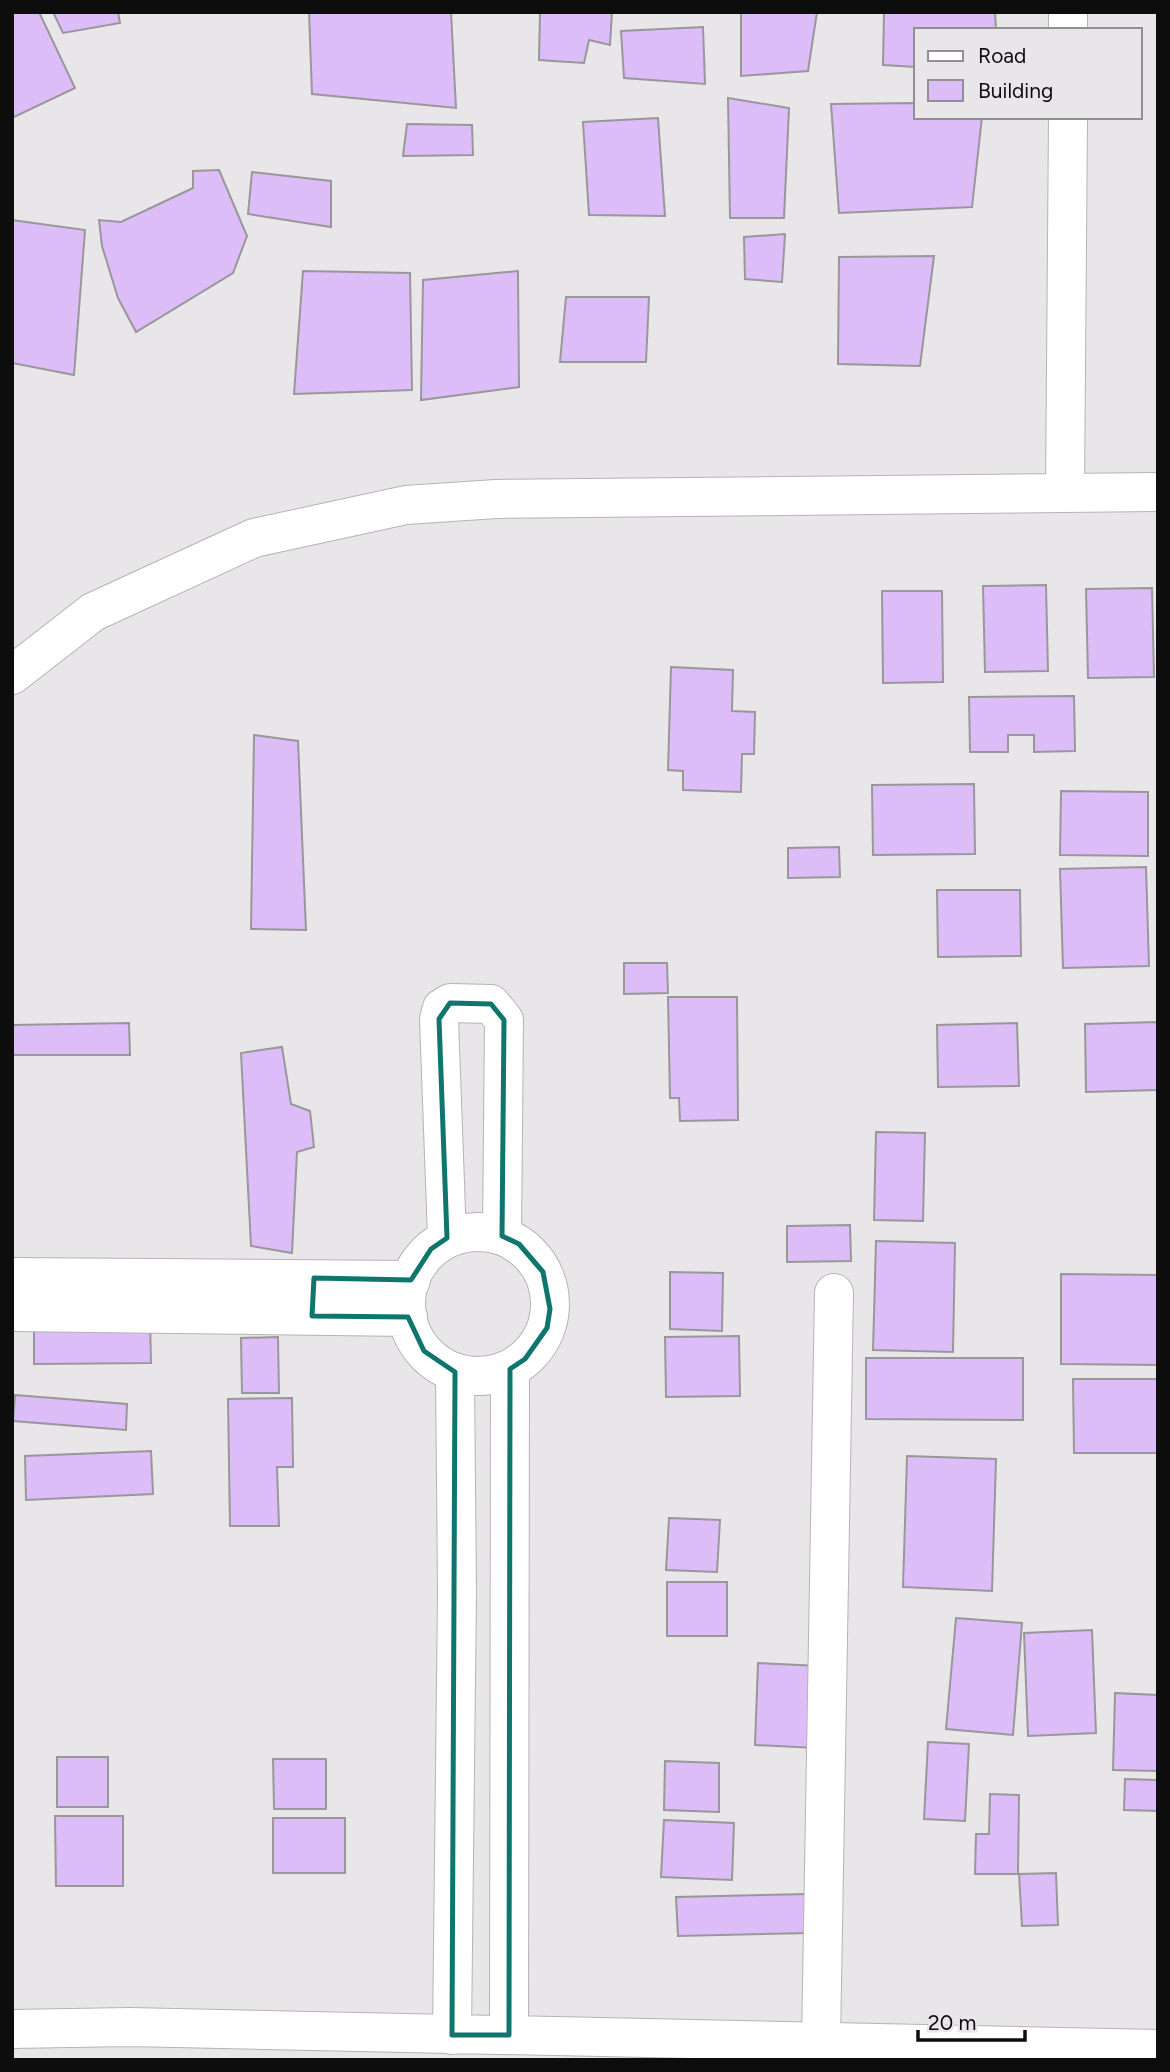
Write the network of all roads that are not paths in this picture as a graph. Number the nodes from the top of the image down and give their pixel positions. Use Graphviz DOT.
graph roads {
  1 [pos="1068,119"];
  2 [pos="1065,492"];
  3 [pos="1158,492"];
  4 [pos="12,675"];
  5 [pos="502,1236"];
  6 [pos="447,1238"];
  7 [pos="12,1277"];
  8 [pos="314,1278"];
  9 [pos="834,1293"];
  10 [pos="409,1298"];
  11 [pos="12,1312"];
  12 [pos="312,1316"];
  13 [pos="510,1369"];
  14 [pos="455,1372"];
  15 [pos="457,1592"];
  16 [pos="510,1592"];
  17 [pos="12,2029"];
  18 [pos="452,2035"];
  19 [pos="509,2035"];
  20 [pos="821,2042"];
  21 [pos="402,2046"];
  22 [pos="1158,2049"];
  1 -- 2 [label="street"];
  2 -- 3 [label="street"];
  2 -- 4 [label="street"];
  5 -- 6 [label="street"];
  5 -- 6 [label="street"];
  5 -- 13 [label="street"];
  6 -- 10 [label="street"];
  7 -- 8 [label="street"];
  8 -- 10 [label="street"];
  8 -- 12 [label="street"];
  9 -- 20 [label="street"];
  10 -- 12 [label="street"];
  10 -- 14 [label="street"];
  11 -- 12 [label="street"];
  13 -- 14 [label="street"];
  13 -- 16 [label="street"];
  14 -- 15 [label="street"];
  15 -- 16 [label="street"];
  15 -- 18 [label="street"];
  16 -- 19 [label="street"];
  17 -- 21 [label="street"];
  18 -- 19 [label="street"];
  18 -- 21 [label="street"];
  19 -- 20 [label="street"];
  20 -- 22 [label="street"];
}
